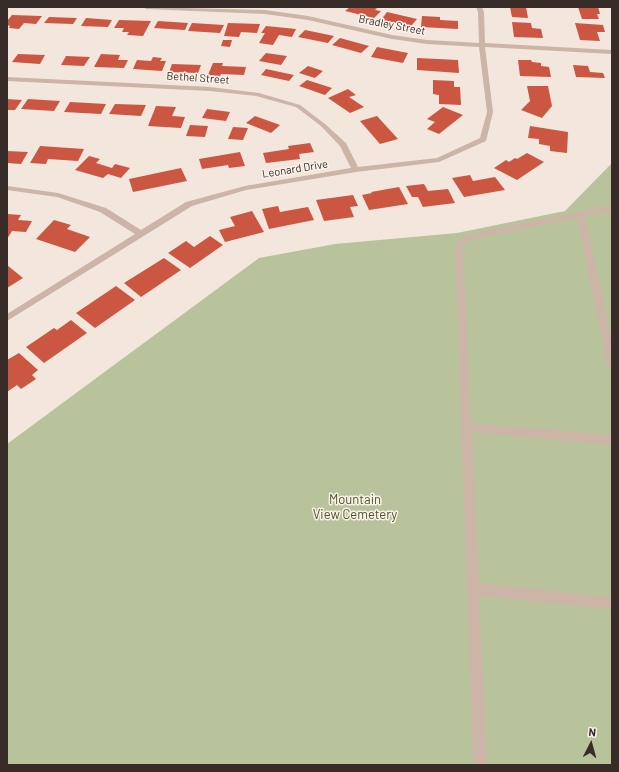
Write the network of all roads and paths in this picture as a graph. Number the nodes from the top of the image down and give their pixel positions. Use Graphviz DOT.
graph roads {
  1 [pos="146,7"];
  2 [pos="479,7"];
  3 [pos="482,46"];
  4 [pos="612,52"];
  5 [pos="7,78"];
  6 [pos="356,170"];
  7 [pos="7,188"];
  8 [pos="612,208"];
  9 [pos="580,214"];
  10 [pos="140,233"];
  11 [pos="7,318"];
  12 [pos="608,327"];
  13 [pos="612,365"];
  14 [pos="466,427"];
  15 [pos="612,440"];
  16 [pos="473,589"];
  17 [pos="612,603"];
  18 [pos="480,765"];
  1 -- 3 [label="street, Bradley Street"];
  2 -- 3 [label="street, Leonard Drive"];
  3 -- 4 [label="street, Bradley Street"];
  3 -- 6 [label="street, Leonard Drive"];
  5 -- 6 [label="street, Bethel Street"];
  6 -- 10 [label="street, Leonard Drive"];
  7 -- 10 [label="street"];
  8 -- 9 [label="street"];
  9 -- 12 [label="street"];
  9 -- 14 [label="street"];
  10 -- 11 [label="street, Leonard Drive"];
  12 -- 13 [label="street"];
  14 -- 15 [label="street"];
  14 -- 16 [label="street"];
  16 -- 17 [label="street"];
  16 -- 18 [label="street"];
}
